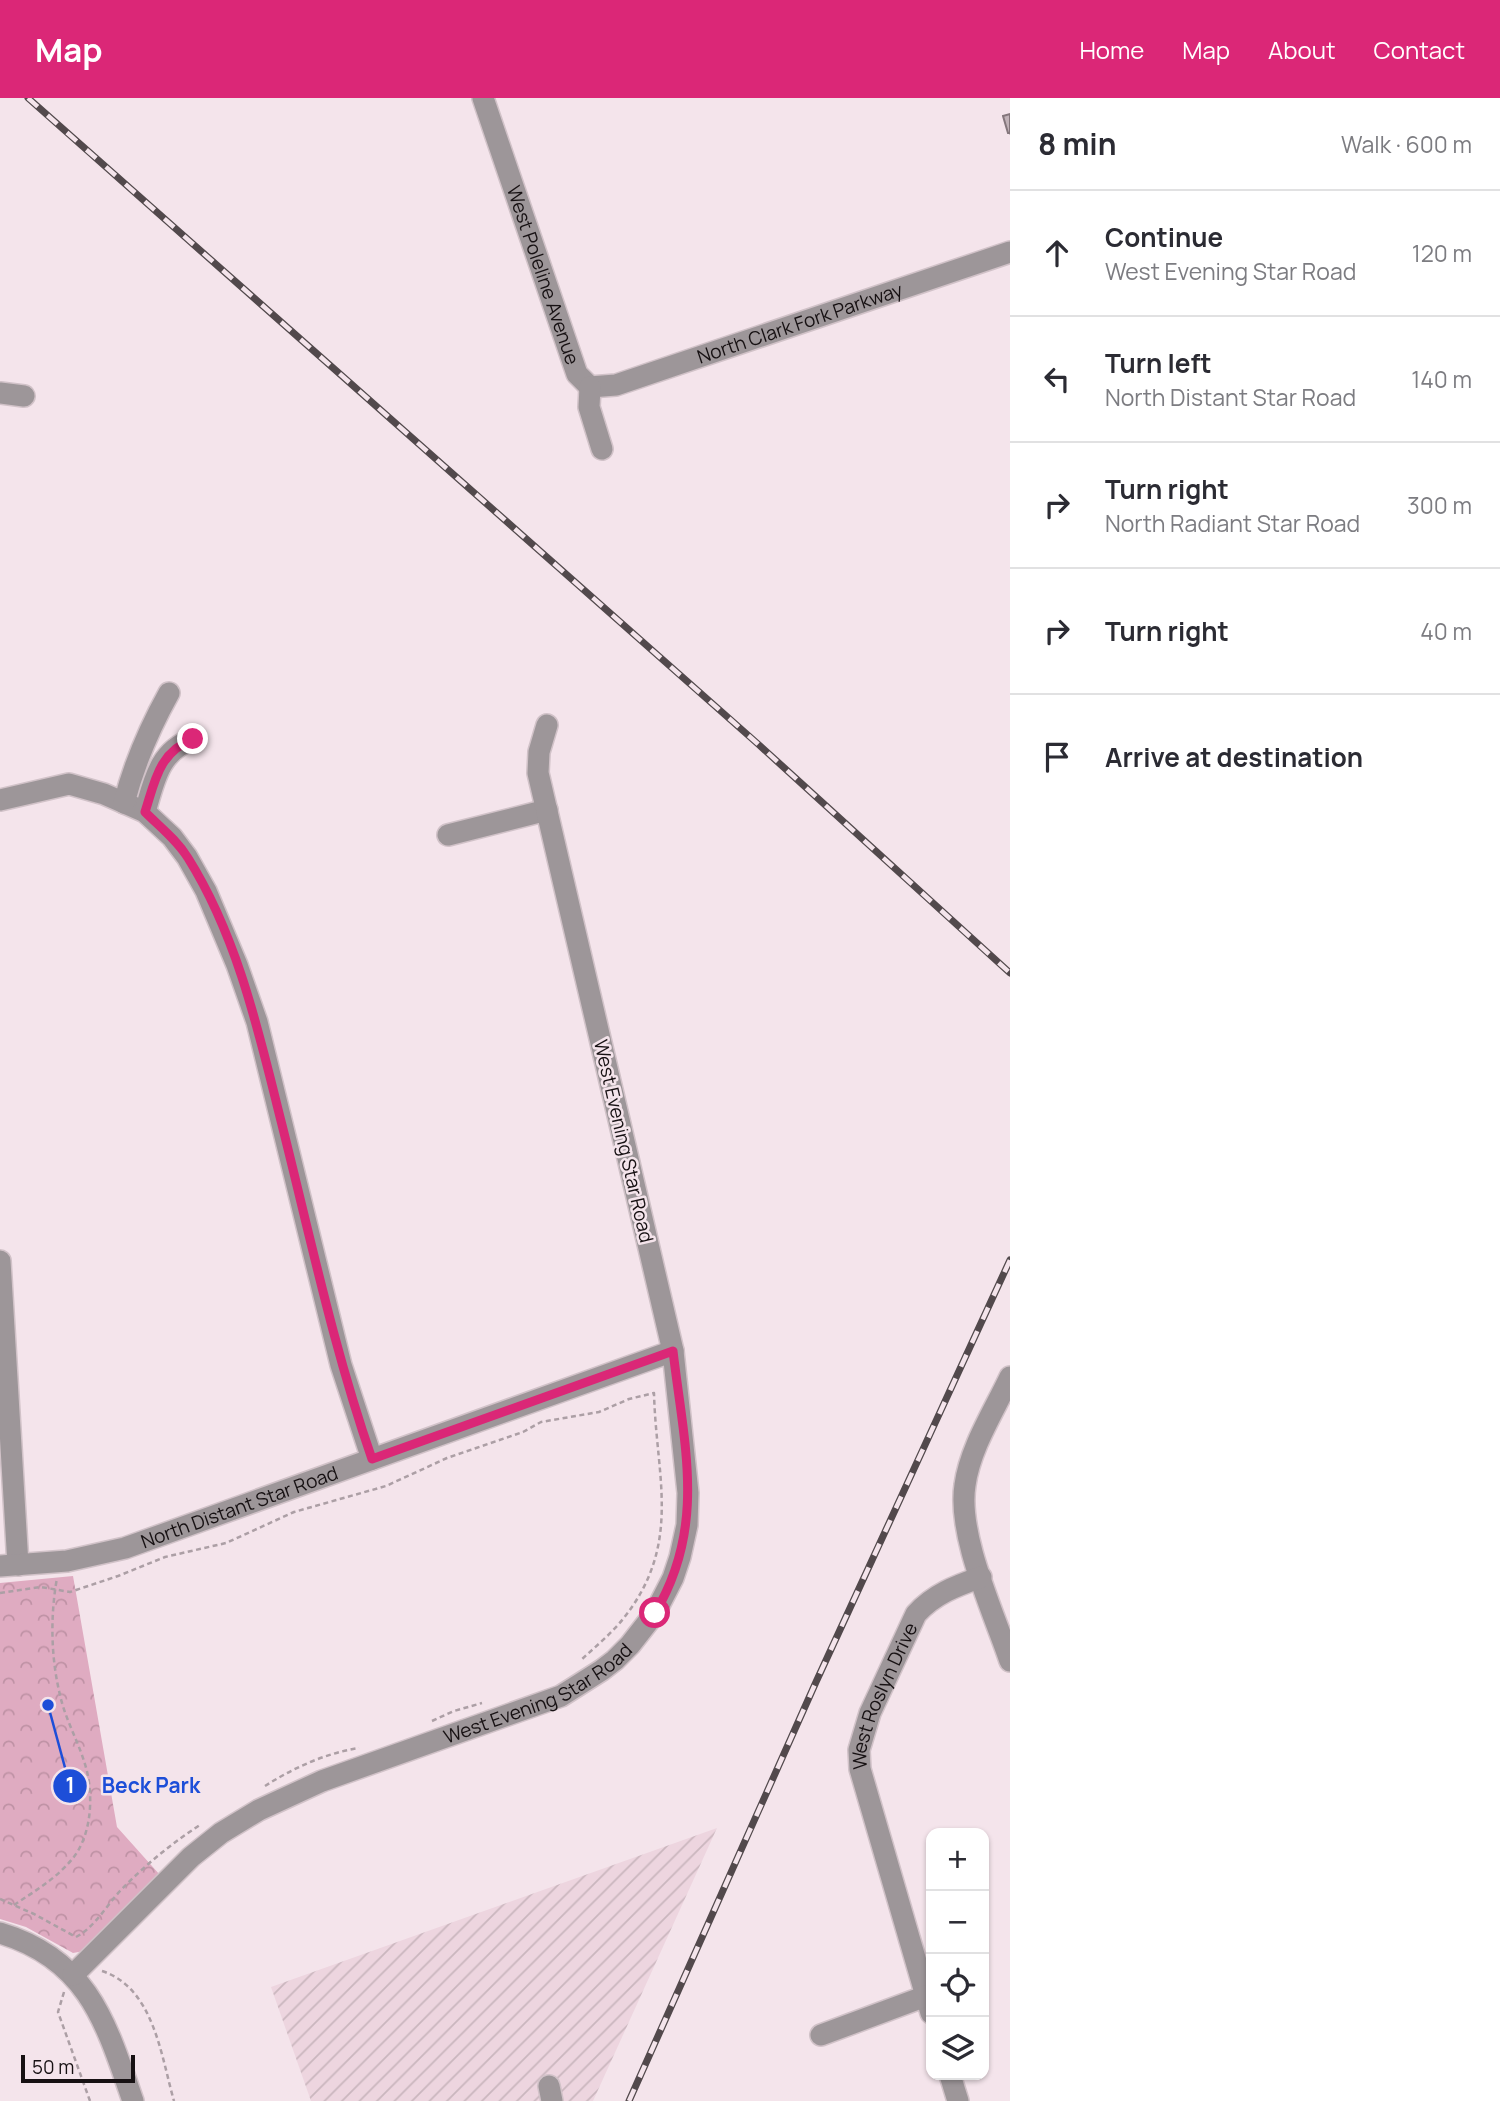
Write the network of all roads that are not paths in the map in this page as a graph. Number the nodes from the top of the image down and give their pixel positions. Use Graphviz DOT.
graph roads {
  1 [pos="483,98"];
  2 [pos="1010,252"];
  3 [pos="590,387"];
  4 [pos="0,393"];
  5 [pos="24,396"];
  6 [pos="602,449"];
  7 [pos="169,693"];
  8 [pos="547,725"];
  9 [pos="193,739"];
  10 [pos="0,800"];
  11 [pos="124,803"];
  12 [pos="547,810"];
  13 [pos="145,812"];
  14 [pos="448,835"];
  15 [pos="0,1261"];
  16 [pos="673,1351"];
  17 [pos="1010,1377"];
  18 [pos="372,1459"];
  19 [pos="9,1566"];
  20 [pos="981,1577"];
  21 [pos="1010,1661"];
  22 [pos="0,1933"];
  23 [pos="73,1975"];
  24 [pos="926,1994"];
  25 [pos="926,2005"];
  26 [pos="821,2035"];
  27 [pos="952,2080"];
  28 [pos="133,2101"];
  29 [pos="958,2101"];
  1 -- 3 [label="street, West Poleline Avenue"];
  2 -- 3 [label="street, North Clark Fork Parkway"];
  3 -- 6 [label="street, West Poleline Avenue"];
  4 -- 5 [label="street"];
  7 -- 11 [label="street"];
  8 -- 12 [label="street, West Evening Star Road"];
  9 -- 13 [label="street"];
  10 -- 11 [label="street"];
  11 -- 13 [label="street"];
  12 -- 14 [label="street"];
  12 -- 16 [label="street, West Evening Star Road"];
  13 -- 18 [label="street"];
  15 -- 19 [label="street"];
  16 -- 18 [label="street, North Distant Star Road"];
  16 -- 23 [label="street, West Evening Star Road"];
  17 -- 20 [label="street"];
  18 -- 19 [label="street, North Distant Star Road"];
  20 -- 21 [label="street"];
  20 -- 24 [label="street, West Roslyn Drive"];
  22 -- 23 [label="street"];
  23 -- 28 [label="street"];
  25 -- 26 [label="street"];
  27 -- 29 [label="street"];
}
